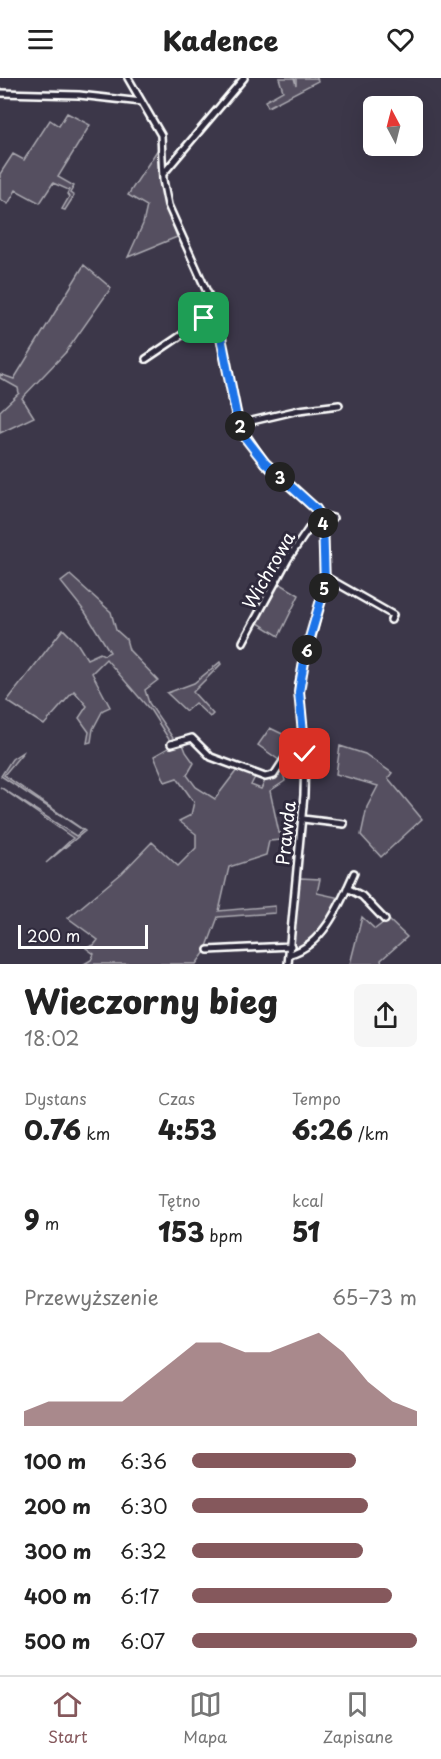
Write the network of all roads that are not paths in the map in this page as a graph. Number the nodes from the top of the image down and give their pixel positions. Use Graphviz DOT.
graph roads {
  1 [pos="128,78"];
  2 [pos="244,78"];
  3 [pos="0,93"];
  4 [pos="142,102"];
  5 [pos="163,174"];
  6 [pos="216,312"];
  7 [pos="146,358"];
  8 [pos="339,405"];
  9 [pos="239,424"];
  10 [pos="321,515"];
  11 [pos="333,518"];
  12 [pos="326,577"];
  13 [pos="392,620"];
  14 [pos="243,642"];
  15 [pos="304,738"];
  16 [pos="171,744"];
  17 [pos="303,819"];
  18 [pos="344,824"];
  19 [pos="354,873"];
  20 [pos="347,888"];
  21 [pos="386,920"];
  22 [pos="291,946"];
  23 [pos="208,950"];
  24 [pos="290,954"];
  25 [pos="288,964"];
  1 -- 4 [label="street"];
  2 -- 5 [label="street"];
  3 -- 4 [label="street"];
  4 -- 5 [label="street"];
  5 -- 6 [label="street"];
  6 -- 7 [label="street"];
  6 -- 9 [label="street"];
  8 -- 9 [label="street"];
  9 -- 10 [label="street"];
  10 -- 11 [label="street"];
  10 -- 12 [label="street, Prawda"];
  10 -- 14 [label="street, Wichrowa"];
  12 -- 13 [label="street"];
  12 -- 15 [label="street, Prawda"];
  15 -- 16 [label="street"];
  15 -- 17 [label="street, Prawda"];
  17 -- 18 [label="street"];
  17 -- 22 [label="street, Prawda"];
  19 -- 20 [label="street"];
  20 -- 21 [label="street"];
  20 -- 24 [label="street"];
  22 -- 23 [label="street"];
  22 -- 24 [label="street, Prawda"];
  24 -- 25 [label="street, Prawda"];
}
